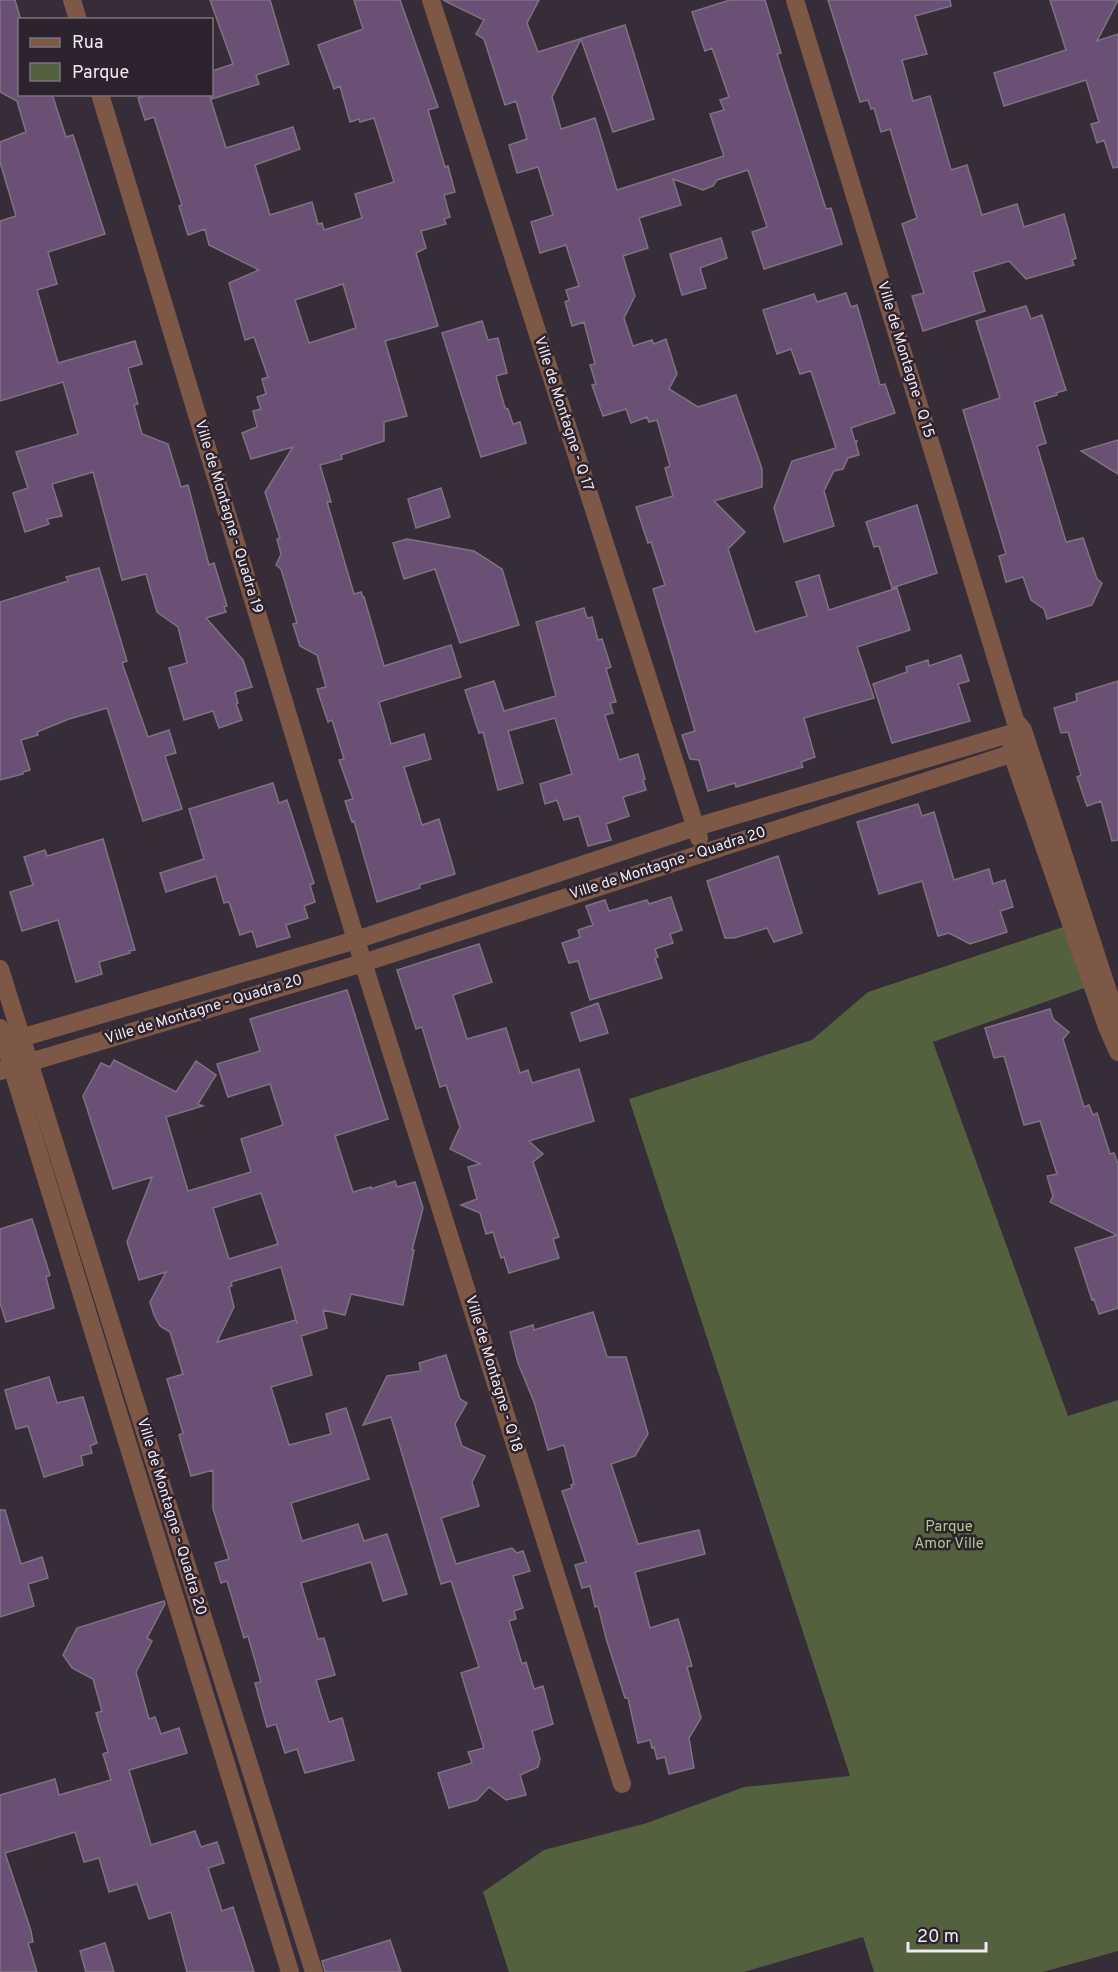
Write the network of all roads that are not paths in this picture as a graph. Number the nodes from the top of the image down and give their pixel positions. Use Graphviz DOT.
graph roads {
  1 [pos="72,0"];
  2 [pos="431,0"];
  3 [pos="795,0"];
  4 [pos="77,18"];
  5 [pos="101,96"];
  6 [pos="1016,728"];
  7 [pos="1021,751"];
  8 [pos="696,827"];
  9 [pos="704,852"];
  10 [pos="356,940"];
  11 [pos="363,963"];
  12 [pos="0,969"];
  13 [pos="1114,1024"];
  14 [pos="6,1038"];
  15 [pos="1117,1047"];
  16 [pos="14,1067"];
  17 [pos="622,1785"];
  18 [pos="290,1972"];
  19 [pos="314,1972"];
  1 -- 4 [label="street"];
  2 -- 8 [label="street, Ville de Montagne - Q 17"];
  3 -- 6 [label="street, Ville de Montagne - Q 15"];
  5 -- 10 [label="street, Ville de Montagne - Quadra 19"];
  6 -- 7 [label="street, Ville de Montagne - Q 15"];
  6 -- 8 [label="street, Ville de Montagne - Quadra 20"];
  7 -- 9 [label="street, Ville de Montagne - Quadra 20"];
  7 -- 13 [label="street"];
  8 -- 9 [label="street, Ville de Montagne - Q 17"];
  8 -- 10 [label="street, Ville de Montagne - Quadra 20"];
  9 -- 11 [label="street, Ville de Montagne - Quadra 20"];
  10 -- 11 [label="street, Ville de Montagne - Quadra 19"];
  10 -- 14 [label="street, Ville de Montagne - Quadra 20"];
  11 -- 16 [label="street, Ville de Montagne - Quadra 20"];
  11 -- 17 [label="street, Ville de Montagne - Q 18"];
  12 -- 14 [label="street"];
  13 -- 15 [label="street"];
  14 -- 16 [label="street, Ville de Montagne - Quadra 20"];
  16 -- 18 [label="street, Ville de Montagne - Quadra 20"];
  16 -- 19 [label="street, Ville de Montagne - Quadra 20"];
}
